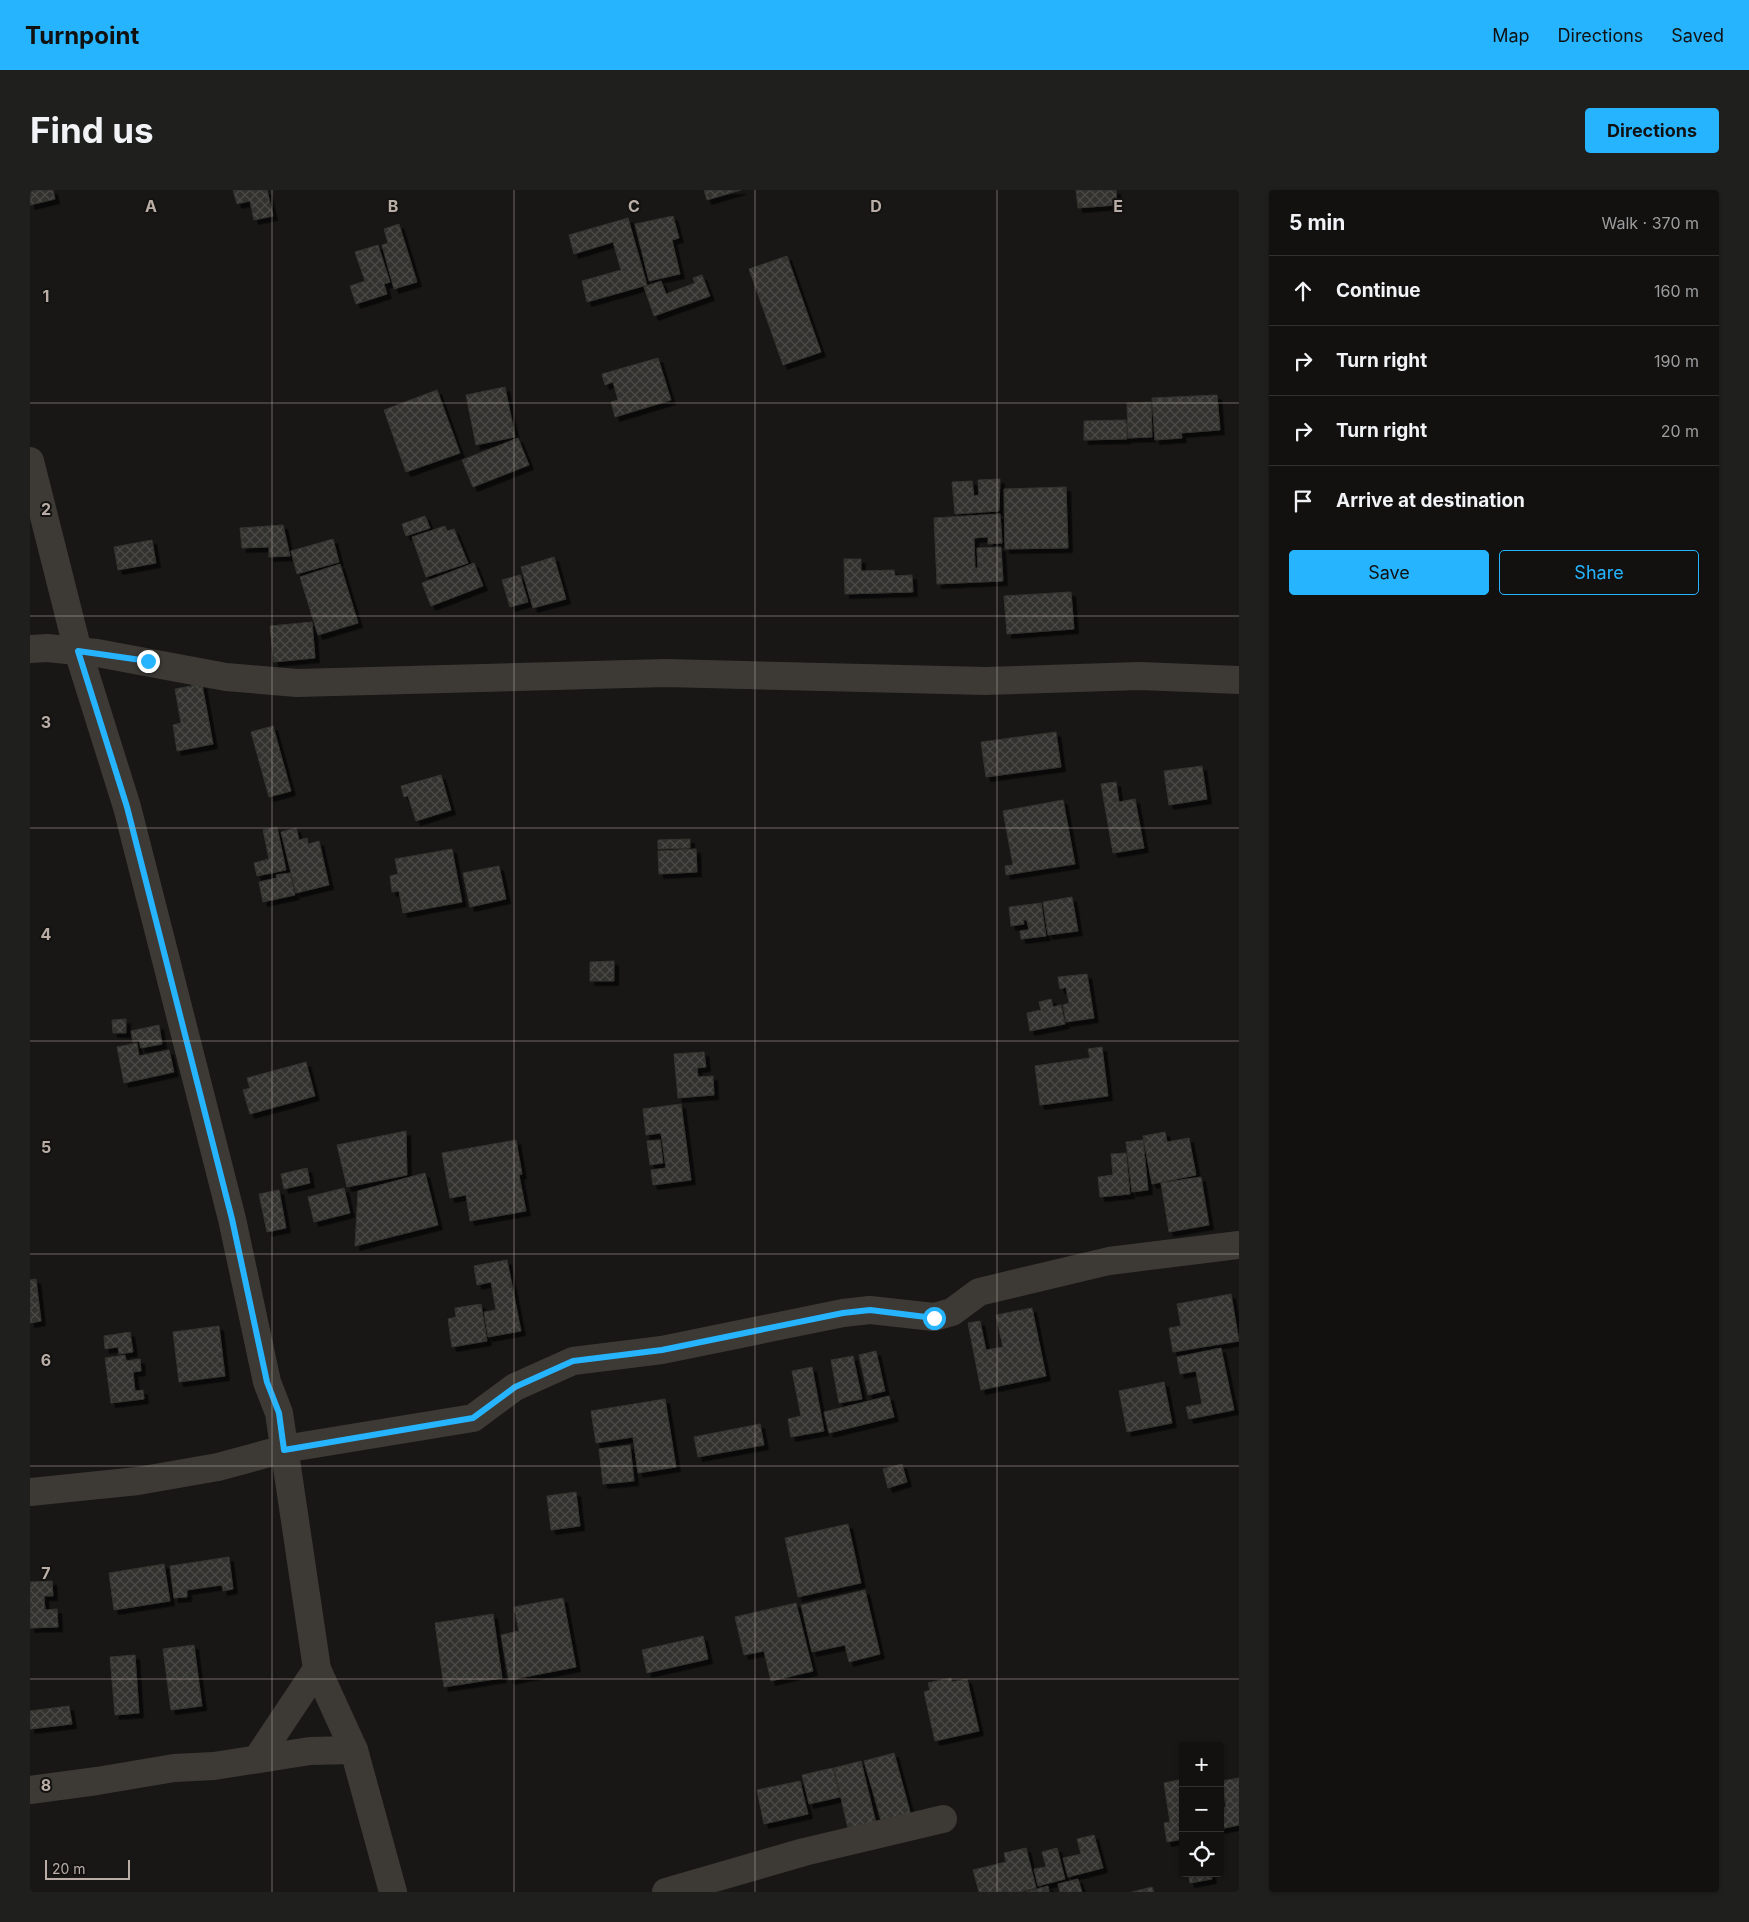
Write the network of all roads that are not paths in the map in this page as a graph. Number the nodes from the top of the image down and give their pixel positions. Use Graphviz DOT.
graph roads {
  1 [pos="30,460"];
  2 [pos="30,649"];
  3 [pos="78,651"];
  4 [pos="1239,680"];
  5 [pos="1239,1245"];
  6 [pos="284,1450"];
  7 [pos="30,1492"];
  8 [pos="317,1669"];
  9 [pos="354,1750"];
  10 [pos="257,1759"];
  11 [pos="30,1790"];
  12 [pos="943,1819"];
  13 [pos="392,1892"];
  14 [pos="666,1892"];
  1 -- 3 [label="street"];
  2 -- 3 [label="street"];
  3 -- 4 [label="street"];
  3 -- 6 [label="street"];
  5 -- 6 [label="street"];
  6 -- 7 [label="street"];
  6 -- 8 [label="street"];
  8 -- 9 [label="street"];
  8 -- 10 [label="street"];
  9 -- 10 [label="street"];
  9 -- 13 [label="street"];
  10 -- 11 [label="street"];
  12 -- 14 [label="street"];
}
